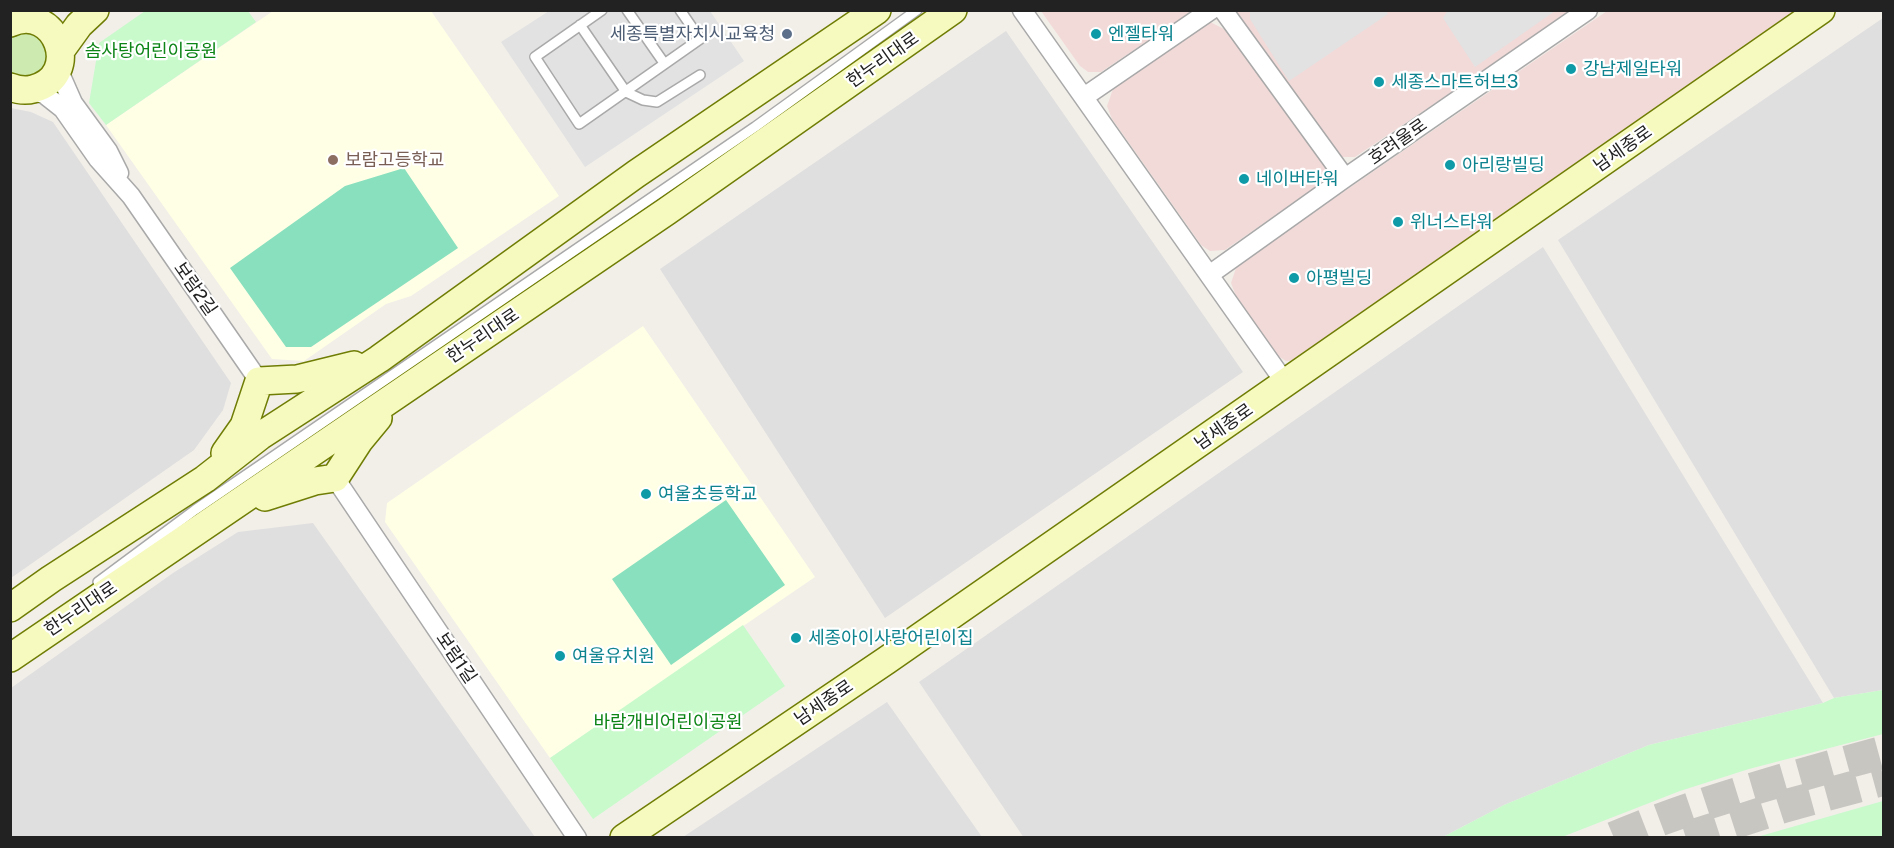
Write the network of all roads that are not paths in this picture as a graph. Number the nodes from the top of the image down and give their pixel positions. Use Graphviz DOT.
graph roads {
  1 [pos="95,10"];
  2 [pos="602,10"];
  3 [pos="627,10"];
  4 [pos="680,10"];
  5 [pos="877,10"];
  6 [pos="917,10"];
  7 [pos="1022,10"];
  8 [pos="1211,10"];
  9 [pos="1223,10"];
  10 [pos="1588,10"];
  11 [pos="1821,10"];
  12 [pos="954,11"];
  13 [pos="31,18"];
  14 [pos="580,25"];
  15 [pos="59,59"];
  16 [pos="664,63"];
  17 [pos="700,75"];
  18 [pos="16,89"];
  19 [pos="626,92"];
  20 [pos="1084,97"];
  21 [pos="1345,178"];
  22 [pos="131,196"];
  23 [pos="1209,275"];
  24 [pos="379,359"];
  25 [pos="259,381"];
  26 [pos="1286,384"];
  27 [pos="399,394"];
  28 [pos="336,478"];
  29 [pos="205,479"];
  30 [pos="224,513"];
  31 [pos="90,589"];
  32 [pos="10,608"];
  33 [pos="10,658"];
  34 [pos="577,837"];
  35 [pos="624,837"];
  1 -- 15 [label="street"];
  2 -- 14 [label="lane"];
  3 -- 16 [label="lane"];
  4 -- 16 [label="lane"];
  5 -- 24 [label="street"];
  6 -- 31 [label="lane"];
  7 -- 20 [label="street"];
  8 -- 20 [label="street"];
  9 -- 21 [label="street"];
  10 -- 21 [label="street, 호려울로"];
  11 -- 26 [label="street, 남세종로"];
  12 -- 27 [label="street, 한누리대로"];
  13 -- 15 [label="street"];
  14 -- 19 [label="lane"];
  14 -- 19 [label="lane"];
  15 -- 18 [label="street"];
  15 -- 22 [label="street, 보람2길"];
  16 -- 19 [label="lane"];
  17 -- 19 [label="lane"];
  18 -- 22 [label="street, 보람2길"];
  20 -- 23 [label="street"];
  21 -- 23 [label="street, 호려울로"];
  22 -- 25 [label="street, 보람2길"];
  23 -- 26 [label="street"];
  24 -- 25 [label="street"];
  24 -- 29 [label="street"];
  25 -- 29 [label="street"];
  26 -- 35 [label="street, 남세종로"];
  27 -- 28 [label="street"];
  27 -- 30 [label="street, 한누리대로"];
  28 -- 30 [label="street"];
  28 -- 34 [label="street, 보람1길"];
  29 -- 32 [label="street"];
  30 -- 33 [label="street, 한누리대로"];
}
